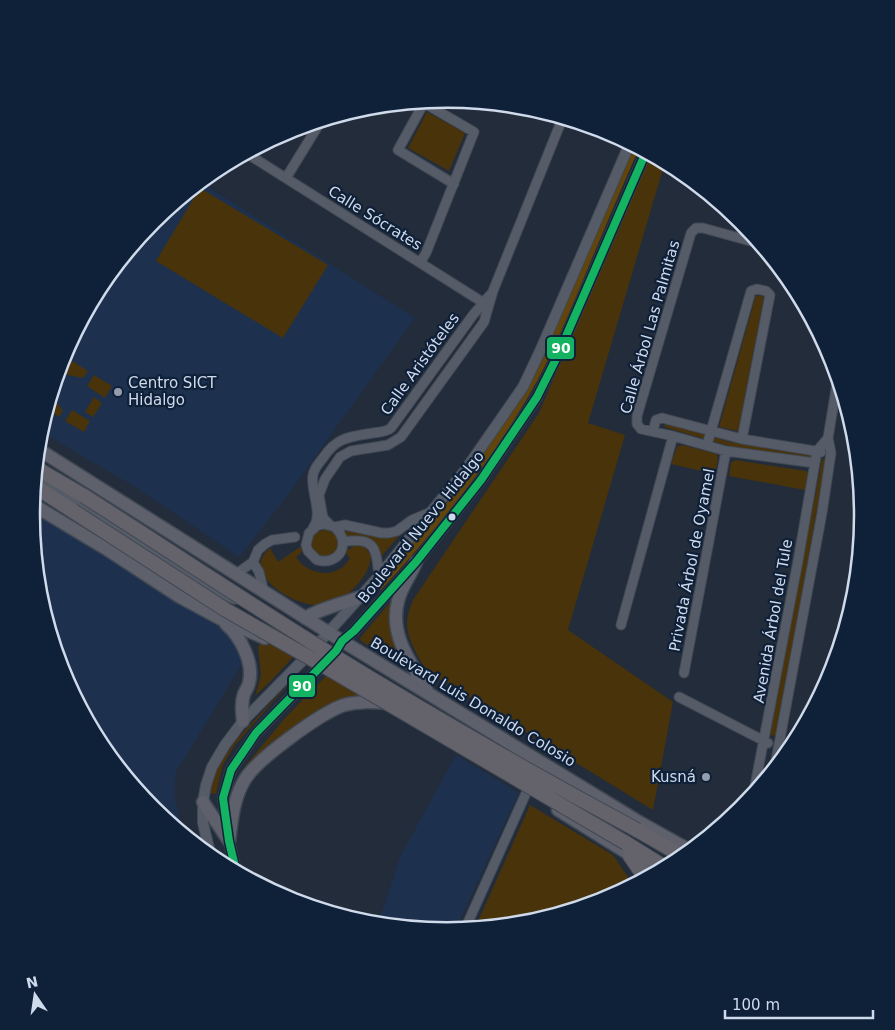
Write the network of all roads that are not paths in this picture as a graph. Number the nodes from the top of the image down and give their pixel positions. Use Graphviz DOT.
graph roads {
  1 [pos="422,108"];
  2 [pos="435,108"];
  3 [pos="560,123"];
  4 [pos="315,130"];
  5 [pos="627,150"];
  6 [pos="253,157"];
  7 [pos="643,158"];
  8 [pos="286,178"];
  9 [pos="454,184"];
  10 [pos="749,241"];
  11 [pos="420,263"];
  12 [pos="486,304"];
  13 [pos="836,392"];
  14 [pos="653,431"];
  15 [pos="710,431"];
  16 [pos="673,436"];
  17 [pos="828,438"];
  18 [pos="742,439"];
  19 [pos="770,444"];
  20 [pos="707,445"];
  21 [pos="726,451"];
  22 [pos="817,451"];
  23 [pos="45,453"];
  24 [pos="831,453"];
  25 [pos="768,457"];
  26 [pos="43,464"];
  27 [pos="815,464"];
  28 [pos="42,473"];
  29 [pos="42,475"];
  30 [pos="55,480"];
  31 [pos="41,490"];
  32 [pos="41,500"];
  33 [pos="40,509"];
  34 [pos="73,511"];
  35 [pos="433,511"];
  36 [pos="332,526"];
  37 [pos="311,530"];
  38 [pos="294,538"];
  39 [pos="343,542"];
  40 [pos="308,551"];
  41 [pos="253,562"];
  42 [pos="416,562"];
  43 [pos="236,574"];
  44 [pos="379,576"];
  45 [pos="264,592"];
  46 [pos="360,597"];
  47 [pos="305,618"];
  48 [pos="221,619"];
  49 [pos="621,625"];
  50 [pos="325,637"];
  51 [pos="339,646"];
  52 [pos="307,656"];
  53 [pos="321,665"];
  54 [pos="684,673"];
  55 [pos="394,684"];
  56 [pos="416,686"];
  57 [pos="428,694"];
  58 [pos="679,697"];
  59 [pos="386,703"];
  60 [pos="400,711"];
  61 [pos="243,721"];
  62 [pos="765,742"];
  63 [pos="778,746"];
  64 [pos="776,755"];
  65 [pos="761,759"];
  66 [pos="770,764"];
  67 [pos="756,781"];
  68 [pos="527,791"];
  69 [pos="203,802"];
  70 [pos="228,841"];
  71 [pos="208,845"];
  72 [pos="684,847"];
  73 [pos="628,849"];
  74 [pos="676,852"];
  75 [pos="233,862"];
  76 [pos="658,864"];
  77 [pos="652,867"];
  78 [pos="642,873"];
  79 [pos="469,922"];
  1 -- 9 [label="street"];
  2 -- 9 [label="street"];
  3 -- 12 [label="street, Calle Aristóteles"];
  4 -- 8 [label="street"];
  5 -- 35 [label="street, Boulevard Nuevo Hidalgo"];
  6 -- 8 [label="street, Calle Sócrates"];
  7 -- 42 [label="street, Boulevard Nuevo Hidalgo"];
  8 -- 11 [label="street, Calle Sócrates"];
  9 -- 11 [label="street"];
  10 -- 14 [label="street, Calle Árbol Las Palmitas"];
  11 -- 12 [label="street, Calle Sócrates"];
  12 -- 36 [label="street, Calle Aristóteles"];
  12 -- 37 [label="street, Calle Aristóteles"];
  13 -- 17 [label="street"];
  14 -- 15 [label="street"];
  14 -- 16 [label="street"];
  15 -- 18 [label="street"];
  15 -- 18 [label="street"];
  15 -- 20 [label="street"];
  16 -- 20 [label="street"];
  16 -- 49 [label="street"];
  17 -- 22 [label="street"];
  17 -- 24 [label="street, Avenida Árbol del Tule"];
  18 -- 19 [label="street"];
  19 -- 22 [label="street"];
  19 -- 25 [label="street"];
  20 -- 21 [label="street"];
  21 -- 25 [label="street"];
  21 -- 54 [label="street, Privada Árbol de Oyamel"];
  22 -- 24 [label="street"];
  22 -- 27 [label="street, Avenida Árbol del Tule"];
  23 -- 43 [label="main road, Boulevard Luis Donaldo Colosio"];
  24 -- 63 [label="street, Avenida Árbol del Tule"];
  25 -- 27 [label="street"];
  26 -- 30 [label="main road"];
  27 -- 62 [label="street, Avenida Árbol del Tule"];
  28 -- 30 [label="main road, Boulevard Luis Donaldo Colosio"];
  29 -- 50 [label="street"];
  30 -- 74 [label="main road, Boulevard Luis Donaldo Colosio, bridge"];
  31 -- 34 [label="main road"];
  32 -- 34 [label="main road"];
  33 -- 48 [label="main road"];
  34 -- 73 [label="main road, bridge"];
  35 -- 36 [label="street"];
  35 -- 44 [label="street, Boulevard Nuevo Hidalgo"];
  36 -- 37 [label="street"];
  36 -- 39 [label="street"];
  37 -- 38 [label="street"];
  37 -- 40 [label="street"];
  38 -- 40 [label="street"];
  38 -- 41 [label="street"];
  39 -- 40 [label="street"];
  39 -- 44 [label="street"];
  41 -- 43 [label="street"];
  41 -- 45 [label="street"];
  42 -- 51 [label="street, Boulevard Nuevo Hidalgo"];
  42 -- 57 [label="main road"];
  43 -- 45 [label="main road, Boulevard Luis Donaldo Colosio"];
  44 -- 46 [label="street, Boulevard Nuevo Hidalgo"];
  45 -- 47 [label="main road, Boulevard Luis Donaldo Colosio"];
  46 -- 47 [label="main road"];
  46 -- 50 [label="street, Boulevard Nuevo Hidalgo"];
  47 -- 50 [label="main road, Boulevard Luis Donaldo Colosio"];
  48 -- 52 [label="main road"];
  48 -- 61 [label="main road"];
  50 -- 51 [label="main road, Boulevard Luis Donaldo Colosio"];
  50 -- 52 [label="street, Boulevard Nuevo Hidalgo"];
  51 -- 53 [label="street, Boulevard Nuevo Hidalgo"];
  51 -- 55 [label="street"];
  51 -- 56 [label="main road, Boulevard Luis Donaldo Colosio"];
  52 -- 53 [label="main road"];
  52 -- 61 [label="street, Boulevard Nuevo Hidalgo"];
  53 -- 59 [label="main road"];
  53 -- 70 [label="street, Boulevard Nuevo Hidalgo"];
  55 -- 56 [label="main road"];
  55 -- 60 [label="main road"];
  56 -- 57 [label="main road, Boulevard Luis Donaldo Colosio"];
  57 -- 72 [label="main road, Boulevard Luis Donaldo Colosio"];
  58 -- 62 [label="street"];
  59 -- 60 [label="main road"];
  59 -- 70 [label="main road"];
  60 -- 68 [label="main road"];
  61 -- 69 [label="street, Boulevard Nuevo Hidalgo"];
  62 -- 63 [label="street"];
  62 -- 65 [label="street, Avenida Árbol del Tule"];
  63 -- 64 [label="street, Avenida Árbol del Tule"];
  65 -- 66 [label="street"];
  65 -- 67 [label="street, Avenida Árbol del Tule"];
  68 -- 73 [label="main road"];
  68 -- 79 [label="street"];
  69 -- 70 [label="main road"];
  69 -- 71 [label="street, Boulevard Nuevo Hidalgo"];
  70 -- 75 [label="street, Boulevard Nuevo Hidalgo"];
  73 -- 76 [label="main road"];
  73 -- 77 [label="main road"];
  73 -- 78 [label="main road"];
}
